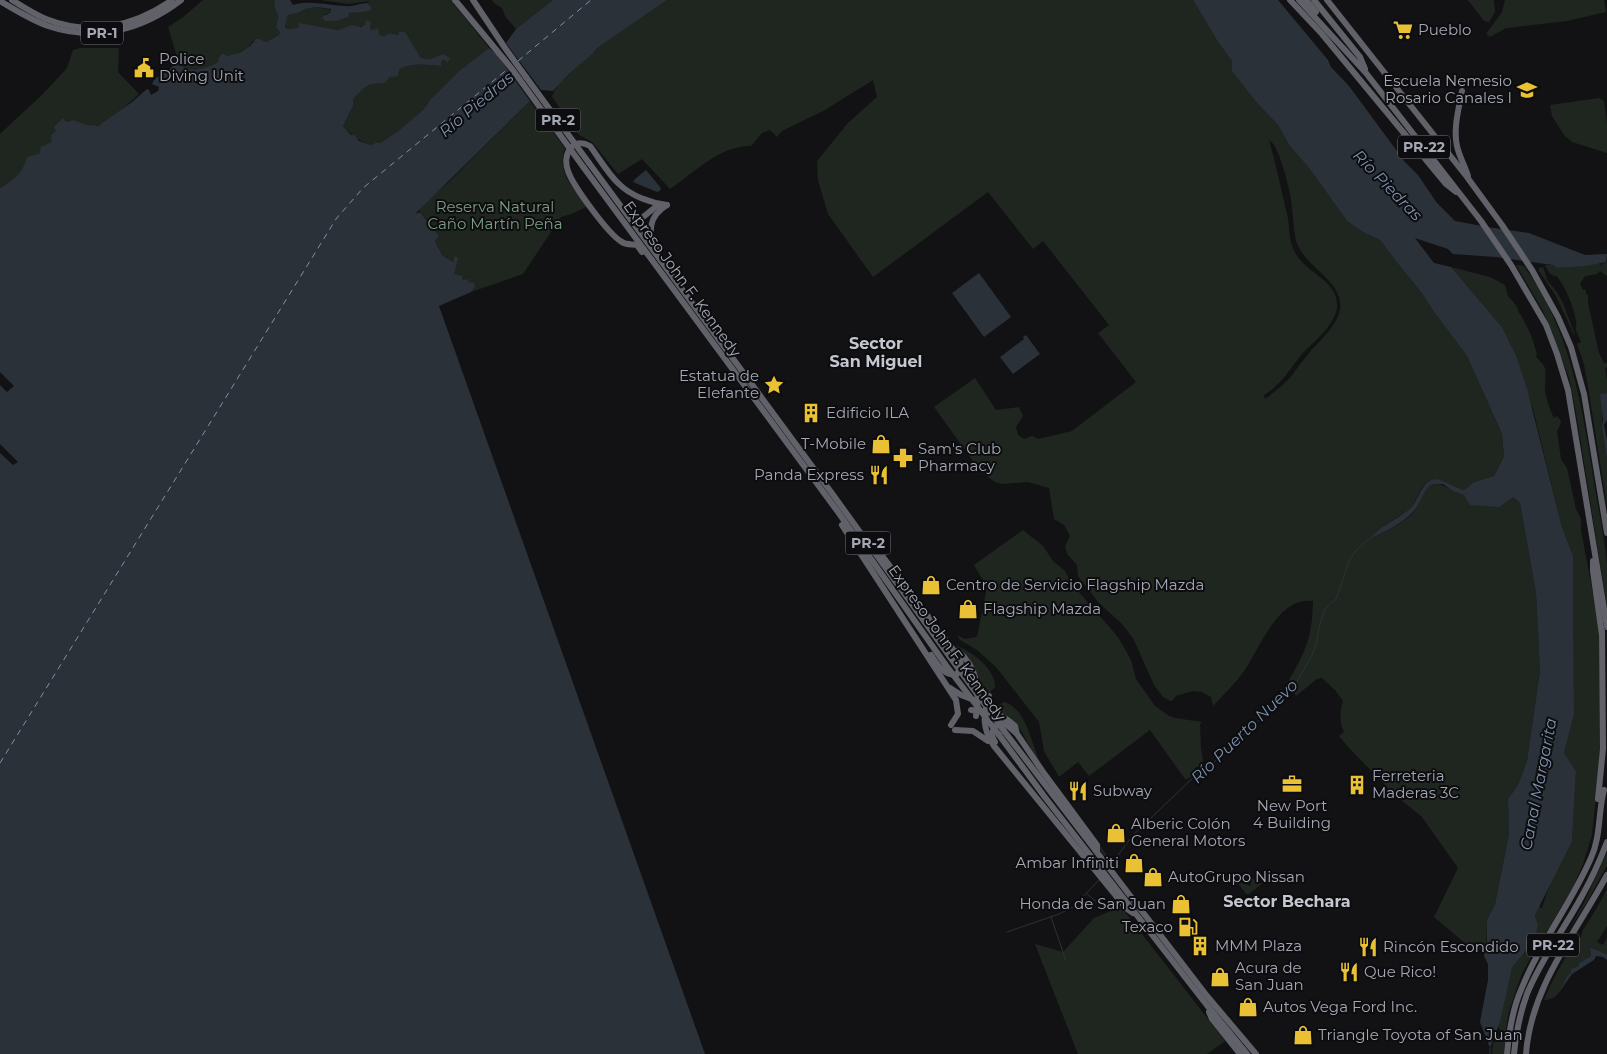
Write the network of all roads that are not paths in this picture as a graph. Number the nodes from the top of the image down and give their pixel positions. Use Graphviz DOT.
graph roads {
  1 [pos="12,0"];
  2 [pos="172,0"];
  3 [pos="182,0"];
  4 [pos="455,0"];
  5 [pos="473,0"];
  6 [pos="1290,0"];
  7 [pos="1299,0"];
  8 [pos="1306,0"];
  9 [pos="1314,0"];
  10 [pos="1328,0"];
  11 [pos="0,1"];
  12 [pos="1335,38"];
  13 [pos="1366,73"];
  14 [pos="1462,90"];
  15 [pos="587,165"];
  16 [pos="1470,182"];
  17 [pos="643,198"];
  18 [pos="1463,198"];
  19 [pos="617,202"];
  20 [pos="659,204"];
  21 [pos="646,214"];
  22 [pos="626,224"];
  23 [pos="623,243"];
  24 [pos="663,274"];
  25 [pos="688,298"];
  26 [pos="838,512"];
  27 [pos="1607,533"];
  28 [pos="863,536"];
  29 [pos="1604,629"];
  30 [pos="920,643"];
  31 [pos="953,648"];
  32 [pos="949,687"];
  33 [pos="978,701"];
  34 [pos="986,712"];
  35 [pos="1001,733"];
  36 [pos="1018,734"];
  37 [pos="1607,742"];
  38 [pos="994,746"];
  39 [pos="1607,750"];
  40 [pos="1009,764"];
  41 [pos="1604,790"];
  42 [pos="1607,842"];
  43 [pos="1097,852"];
  44 [pos="1588,864"];
  45 [pos="1100,866"];
  46 [pos="1607,875"];
  47 [pos="1109,878"];
  48 [pos="1607,883"];
  49 [pos="1583,895"];
  50 [pos="1592,901"];
  51 [pos="1206,1004"];
  52 [pos="1240,1054"];
  53 [pos="1247,1054"];
  54 [pos="1256,1054"];
  55 [pos="1507,1054"];
  56 [pos="1514,1054"];
  57 [pos="1526,1054"];
  1 -- 2 [label="highway, PR-1"];
  3 -- 11 [label="highway, PR-1"];
  4 -- 15 [label="highway, Expreso John F. Kennedy / PR-2, bridge"];
  5 -- 15 [label="highway, Expreso John F. Kennedy / PR-2, bridge"];
  6 -- 18 [label="highway"];
  7 -- 12 [label="highway, PR-22"];
  8 -- 12 [label="highway"];
  9 -- 13 [label="highway"];
  10 -- 16 [label="highway, PR-22"];
  12 -- 13 [label="highway, PR-22"];
  13 -- 18 [label="highway, PR-22"];
  14 -- 16 [label="highway"];
  15 -- 19 [label="highway, Expreso John F. Kennedy / PR-2"];
  15 -- 22 [label="highway, Expreso John F. Kennedy / PR-2"];
  16 -- 27 [label="highway, PR-22"];
  17 -- 20 [label="highway"];
  17 -- 21 [label="highway"];
  17 -- 23 [label="highway"];
  18 -- 29 [label="highway, PR-22"];
  19 -- 21 [label="highway"];
  19 -- 25 [label="highway, Expreso John F. Kennedy / PR-2"];
  20 -- 21 [label="highway"];
  20 -- 25 [label="highway"];
  22 -- 23 [label="highway"];
  22 -- 24 [label="highway, Expreso John F. Kennedy / PR-2"];
  23 -- 24 [label="highway"];
  24 -- 26 [label="highway, Expreso John F. Kennedy / PR-2"];
  25 -- 28 [label="highway, Expreso John F. Kennedy / PR-2"];
  26 -- 30 [label="highway"];
  26 -- 35 [label="highway, Expreso John F. Kennedy / PR-2, bridge"];
  28 -- 31 [label="highway"];
  28 -- 35 [label="highway, Expreso John F. Kennedy / PR-2, bridge"];
  29 -- 37 [label="highway"];
  29 -- 44 [label="highway"];
  30 -- 31 [label="highway"];
  30 -- 32 [label="highway"];
  31 -- 33 [label="highway"];
  32 -- 33 [label="highway"];
  32 -- 38 [label="highway"];
  33 -- 34 [label="highway"];
  33 -- 34 [label="highway"];
  34 -- 36 [label="highway"];
  34 -- 38 [label="highway"];
  35 -- 43 [label="highway, Expreso John F. Kennedy / PR-2"];
  35 -- 45 [label="highway, Expreso John F. Kennedy / PR-2"];
  36 -- 40 [label="highway"];
  36 -- 43 [label="highway"];
  38 -- 40 [label="highway"];
  39 -- 41 [label="highway"];
  40 -- 45 [label="highway"];
  41 -- 44 [label="highway"];
  41 -- 49 [label="highway"];
  42 -- 49 [label="highway, PR-22"];
  43 -- 45 [label="highway, Expreso John F. Kennedy / PR-2"];
  44 -- 55 [label="highway"];
  45 -- 47 [label="highway, Expreso John F. Kennedy / PR-2"];
  46 -- 50 [label="highway, PR-22"];
  47 -- 51 [label="highway, Expreso John F. Kennedy / PR-2"];
  47 -- 54 [label="highway, Expreso John F. Kennedy / PR-2"];
  48 -- 50 [label="highway"];
  49 -- 56 [label="highway, PR-22"];
  50 -- 57 [label="highway, PR-22"];
  51 -- 52 [label="highway"];
  51 -- 53 [label="highway, Expreso John F. Kennedy / PR-2"];
}
